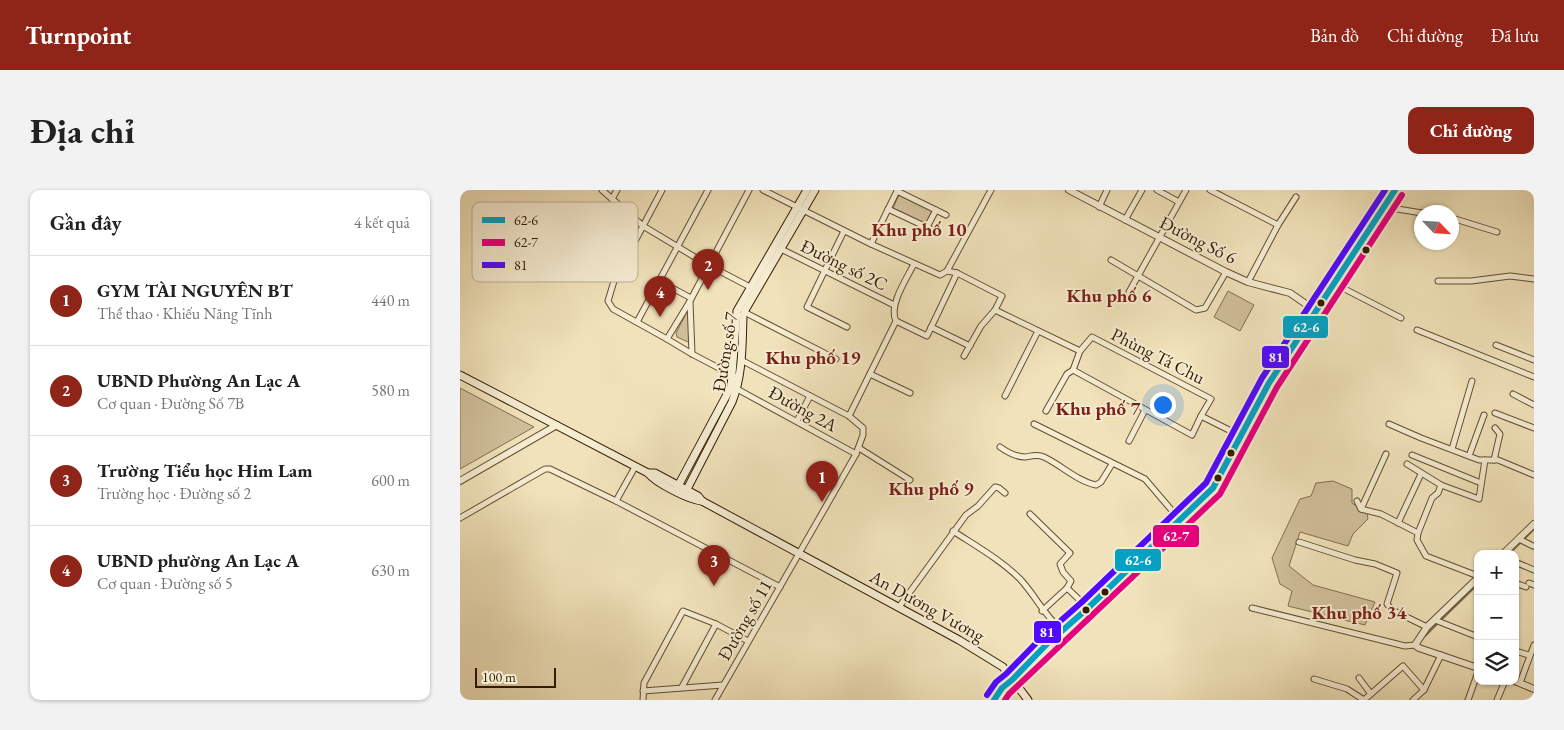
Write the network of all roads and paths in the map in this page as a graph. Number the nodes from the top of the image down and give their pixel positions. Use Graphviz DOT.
graph roads {
  1 [pos="602,190"];
  2 [pos="617,190"];
  3 [pos="662,190"];
  4 [pos="708,190"];
  5 [pos="749,190"];
  6 [pos="763,190"];
  7 [pos="807,190"];
  8 [pos="814,190"];
  9 [pos="990,190"];
  10 [pos="1069,190"];
  11 [pos="1108,190"];
  12 [pos="1142,190"];
  13 [pos="1159,190"];
  14 [pos="1186,190"];
  15 [pos="1210,190"];
  16 [pos="1394,190"];
  17 [pos="897,191"];
  18 [pos="1296,197"];
  19 [pos="612,199"];
  20 [pos="615,202"];
  21 [pos="1179,202"];
  22 [pos="1099,206"];
  23 [pos="1385,207"];
  24 [pos="800,209"];
  25 [pos="888,209"];
  26 [pos="936,210"];
  27 [pos="1414,212"];
  28 [pos="946,215"];
  29 [pos="1125,220"];
  30 [pos="1459,220"];
  31 [pos="638,222"];
  32 [pos="1278,225"];
  33 [pos="643,226"];
  34 [pos="927,227"];
  35 [pos="844,231"];
  36 [pos="937,232"];
  37 [pos="1498,232"];
  38 [pos="638,235"];
  39 [pos="1160,238"];
  40 [pos="871,244"];
  41 [pos="677,247"];
  42 [pos="781,249"];
  43 [pos="1111,260"];
  44 [pos="914,264"];
  45 [pos="708,265"];
  46 [pos="824,270"];
  47 [pos="947,270"];
  48 [pos="1226,272"];
  49 [pos="957,273"];
  50 [pos="1138,276"];
  51 [pos="1534,278"];
  52 [pos="659,281"];
  53 [pos="1438,281"];
  54 [pos="614,282"];
  55 [pos="1248,282"];
  56 [pos="1334,284"];
  57 [pos="753,289"];
  58 [pos="1129,292"];
  59 [pos="690,299"];
  60 [pos="894,305"];
  61 [pos="995,310"];
  62 [pos="1316,311"];
  63 [pos="744,312"];
  64 [pos="1401,318"];
  65 [pos="896,321"];
  66 [pos="637,322"];
  67 [pos="847,327"];
  68 [pos="931,327"];
  69 [pos="1417,330"];
  70 [pos="1038,331"];
  71 [pos="667,339"];
  72 [pos="1496,345"];
  73 [pos="970,346"];
  74 [pos="1080,351"];
  75 [pos="692,354"];
  76 [pos="964,356"];
  77 [pos="741,360"];
  78 [pos="836,360"];
  79 [pos="1534,360"];
  80 [pos="1073,370"];
  81 [pos="870,374"];
  82 [pos="460,375"];
  83 [pos="736,376"];
  84 [pos="1534,378"];
  85 [pos="1472,381"];
  86 [pos="737,389"];
  87 [pos="910,393"];
  88 [pos="1513,394"];
  89 [pos="810,396"];
  90 [pos="1005,396"];
  91 [pos="1534,405"];
  92 [pos="1046,410"];
  93 [pos="1145,410"];
  94 [pos="1495,413"];
  95 [pos="1484,415"];
  96 [pos="849,416"];
  97 [pos="1202,416"];
  98 [pos="797,421"];
  99 [pos="1034,424"];
  100 [pos="1389,424"];
  101 [pos="557,425"];
  102 [pos="1533,426"];
  103 [pos="1496,428"];
  104 [pos="1241,436"];
  105 [pos="1129,441"];
  106 [pos="1000,447"];
  107 [pos="1452,449"];
  108 [pos="858,451"];
  109 [pos="1386,454"];
  110 [pos="1412,455"];
  111 [pos="1469,456"];
  112 [pos="1485,460"];
  113 [pos="1494,460"];
  114 [pos="1112,464"];
  115 [pos="1407,464"];
  116 [pos="635,467"];
  117 [pos="1421,474"];
  118 [pos="1534,475"];
  119 [pos="910,480"];
  120 [pos="460,481"];
  121 [pos="1481,483"];
  122 [pos="1441,485"];
  123 [pos="677,488"];
  124 [pos="685,492"];
  125 [pos="1005,493"];
  126 [pos="616,501"];
  127 [pos="1357,501"];
  128 [pos="1361,509"];
  129 [pos="1030,514"];
  130 [pos="460,518"];
  131 [pos="1180,520"];
  132 [pos="1398,523"];
  133 [pos="1534,524"];
  134 [pos="954,531"];
  135 [pos="1418,533"];
  136 [pos="1519,539"];
  137 [pos="1299,542"];
  138 [pos="1531,545"];
  139 [pos="1507,550"];
  140 [pos="799,554"];
  141 [pos="1519,564"];
  142 [pos="1534,570"];
  143 [pos="1474,575"];
  144 [pos="1474,581"];
  145 [pos="780,587"];
  146 [pos="1067,588"];
  147 [pos="899,607"];
  148 [pos="1088,608"];
  149 [pos="1252,608"];
  150 [pos="1042,611"];
  151 [pos="1438,621"];
  152 [pos="716,624"];
  153 [pos="1427,627"];
  154 [pos="1062,630"];
  155 [pos="1474,634"];
  156 [pos="748,641"];
  157 [pos="1416,645"];
  158 [pos="1534,645"];
  159 [pos="1519,652"];
  160 [pos="1441,655"];
  161 [pos="1529,655"];
  162 [pos="1474,668"];
  163 [pos="1314,678"];
  164 [pos="1359,678"];
  165 [pos="1519,678"];
  166 [pos="1012,680"];
  167 [pos="1474,682"];
  168 [pos="1519,683"];
  169 [pos="723,685"];
  170 [pos="1503,685"];
  171 [pos="682,688"];
  172 [pos="1534,689"];
  173 [pos="1424,690"];
  174 [pos="643,691"];
  175 [pos="1371,694"];
  176 [pos="643,700"];
  177 [pos="715,700"];
  178 [pos="994,700"];
  179 [pos="1002,700"];
  180 [pos="1028,700"];
  181 [pos="1364,700"];
  182 [pos="1413,700"];
  183 [pos="1468,700"];
  184 [pos="1497,700"];
  1 -- 19 [label="street"];
  2 -- 19 [label="street"];
  3 -- 33 [label="street"];
  4 -- 41 [label="street"];
  5 -- 45 [label="street"];
  6 -- 24 [label="street"];
  7 -- 24 [label="main road, Đường số 7"];
  8 -- 24 [label="main road, Đường số 7"];
  9 -- 47 [label="street"];
  10 -- 22 [label="street, Đường Số 6"];
  11 -- 22 [label="street"];
  12 -- 29 [label="street"];
  13 -- 21 [label="street"];
  14 -- 21 [label="street"];
  15 -- 32 [label="street"];
  16 -- 23 [label="main road"];
  17 -- 25 [label="street"];
  17 -- 26 [label="street"];
  18 -- 32 [label="street"];
  19 -- 20 [label="street"];
  21 -- 39 [label="street"];
  22 -- 29 [label="street, Đường Số 6"];
  23 -- 27 [label="street"];
  23 -- 56 [label="main road"];
  24 -- 35 [label="street"];
  24 -- 42 [label="main road, Đường số 7"];
  24 -- 57 [label="main road, Đường số 7"];
  25 -- 34 [label="street"];
  25 -- 40 [label="street"];
  26 -- 28 [label="street"];
  26 -- 34 [label="street"];
  29 -- 39 [label="street, Đường Số 6"];
  30 -- 37 [label="street"];
  31 -- 33 [label="street"];
  32 -- 55 [label="street"];
  33 -- 38 [label="street"];
  33 -- 41 [label="street"];
  34 -- 36 [label="street"];
  35 -- 40 [label="street"];
  35 -- 46 [label="street"];
  39 -- 48 [label="street, Đường Số 6"];
  39 -- 50 [label="street"];
  40 -- 44 [label="street"];
  41 -- 45 [label="street"];
  41 -- 52 [label="street"];
  42 -- 46 [label="street, Đường số 2C"];
  42 -- 57 [label="main road, Đường số 7"];
  43 -- 50 [label="street"];
  44 -- 47 [label="street"];
  44 -- 60 [label="street"];
  45 -- 57 [label="street"];
  45 -- 59 [label="street"];
  46 -- 60 [label="street, Đường số 2C"];
  46 -- 67 [label="street"];
  47 -- 49 [label="street"];
  48 -- 50 [label="street"];
  48 -- 55 [label="street, Đường Số 6"];
  49 -- 61 [label="street"];
  49 -- 68 [label="street"];
  50 -- 58 [label="street"];
  51 -- 53 [label="street"];
  52 -- 59 [label="street"];
  52 -- 66 [label="street"];
  54 -- 66 [label="street"];
  55 -- 62 [label="street, Đường Số 6"];
  56 -- 62 [label="main road"];
  56 -- 64 [label="street"];
  57 -- 63 [label="main road, Đường số 7"];
  57 -- 83 [label="main road, Đường số 7"];
  59 -- 71 [label="street"];
  59 -- 75 [label="street"];
  60 -- 65 [label="street"];
  61 -- 70 [label="street"];
  61 -- 73 [label="street"];
  62 -- 104 [label="main road"];
  63 -- 77 [label="main road, Đường số 7"];
  63 -- 78 [label="street"];
  65 -- 68 [label="street"];
  65 -- 81 [label="street"];
  66 -- 71 [label="street"];
  68 -- 73 [label="street"];
  69 -- 84 [label="street"];
  70 -- 74 [label="street"];
  70 -- 90 [label="street"];
  71 -- 75 [label="street"];
  72 -- 79 [label="street"];
  73 -- 76 [label="street"];
  74 -- 80 [label="street"];
  74 -- 97 [label="street, Phùng Tá Chu"];
  75 -- 83 [label="street"];
  77 -- 83 [label="main road, Đường số 7"];
  77 -- 89 [label="street"];
  80 -- 92 [label="street"];
  80 -- 93 [label="street, Phùng Tá Chu"];
  81 -- 87 [label="street"];
  81 -- 96 [label="street"];
  82 -- 101 [label="main road, An Dương Vương"];
  83 -- 86 [label="main road, Đường số 7"];
  83 -- 123 [label="main road, Đường số 7"];
  85 -- 107 [label="street"];
  86 -- 98 [label="street, Đường 2A"];
  86 -- 124 [label="main road, Đường số 7"];
  88 -- 91 [label="street"];
  89 -- 96 [label="street"];
  89 -- 98 [label="street"];
  93 -- 97 [label="street, Phùng Tá Chu"];
  93 -- 105 [label="street"];
  94 -- 102 [label="street"];
  95 -- 111 [label="street"];
  96 -- 108 [label="street"];
  97 -- 104 [label="street"];
  98 -- 108 [label="street, Đường 2A"];
  99 -- 114 [label="street"];
  100 -- 107 [label="street"];
  101 -- 116 [label="main road, An Dương Vương"];
  101 -- 120 [label="street"];
  103 -- 113 [label="street"];
  104 -- 131 [label="main road"];
  106 -- 114 [label="street"];
  107 -- 111 [label="street"];
  108 -- 119 [label="street, Đường 2A"];
  108 -- 140 [label="street, Đường số 11"];
  109 -- 128 [label="street"];
  110 -- 121 [label="street"];
  111 -- 112 [label="street"];
  112 -- 113 [label="street"];
  112 -- 121 [label="street"];
  113 -- 118 [label="street"];
  114 -- 131 [label="street"];
  115 -- 117 [label="street"];
  116 -- 123 [label="main road, An Dương Vương"];
  116 -- 126 [label="street"];
  117 -- 122 [label="street"];
  117 -- 132 [label="street"];
  121 -- 122 [label="street"];
  122 -- 135 [label="street"];
  123 -- 124 [label="main road, An Dương Vương"];
  124 -- 140 [label="main road, An Dương Vương"];
  125 -- 134 [label="street"];
  126 -- 130 [label="street"];
  126 -- 145 [label="street"];
  127 -- 128 [label="street"];
  128 -- 132 [label="street"];
  129 -- 146 [label="street"];
  131 -- 148 [label="main road"];
  132 -- 135 [label="street"];
  133 -- 136 [label="street"];
  134 -- 147 [label="street"];
  134 -- 150 [label="street"];
  135 -- 143 [label="street"];
  136 -- 138 [label="street"];
  136 -- 139 [label="street"];
  137 -- 153 [label="street"];
  140 -- 145 [label="street, Đường số 11"];
  140 -- 147 [label="main road, An Dương Vương"];
  141 -- 142 [label="street"];
  144 -- 151 [label="street"];
  145 -- 156 [label="street, Đường số 11"];
  146 -- 148 [label="street"];
  146 -- 150 [label="street"];
  147 -- 166 [label="main road, An Dương Vương"];
  148 -- 154 [label="main road"];
  149 -- 157 [label="street"];
  150 -- 154 [label="street"];
  151 -- 153 [label="street"];
  151 -- 155 [label="street"];
  152 -- 156 [label="street"];
  152 -- 171 [label="street"];
  152 -- 174 [label="street"];
  153 -- 157 [label="street"];
  154 -- 166 [label="main road"];
  156 -- 169 [label="street, Đường số 11"];
  157 -- 160 [label="street"];
  158 -- 161 [label="street"];
  159 -- 161 [label="street"];
  160 -- 162 [label="street"];
  160 -- 173 [label="street"];
  161 -- 165 [label="street"];
  163 -- 181 [label="street"];
  164 -- 175 [label="street"];
  166 -- 178 [label="main road"];
  166 -- 179 [label="main road"];
  166 -- 180 [label="main road, An Dương Vương"];
  167 -- 183 [label="street"];
  168 -- 172 [label="street"];
  169 -- 171 [label="street"];
  169 -- 177 [label="street, Đường số 11"];
  170 -- 184 [label="street"];
  171 -- 174 [label="street"];
  173 -- 175 [label="street"];
  173 -- 182 [label="street"];
  174 -- 176 [label="street"];
  175 -- 181 [label="street"];
}
